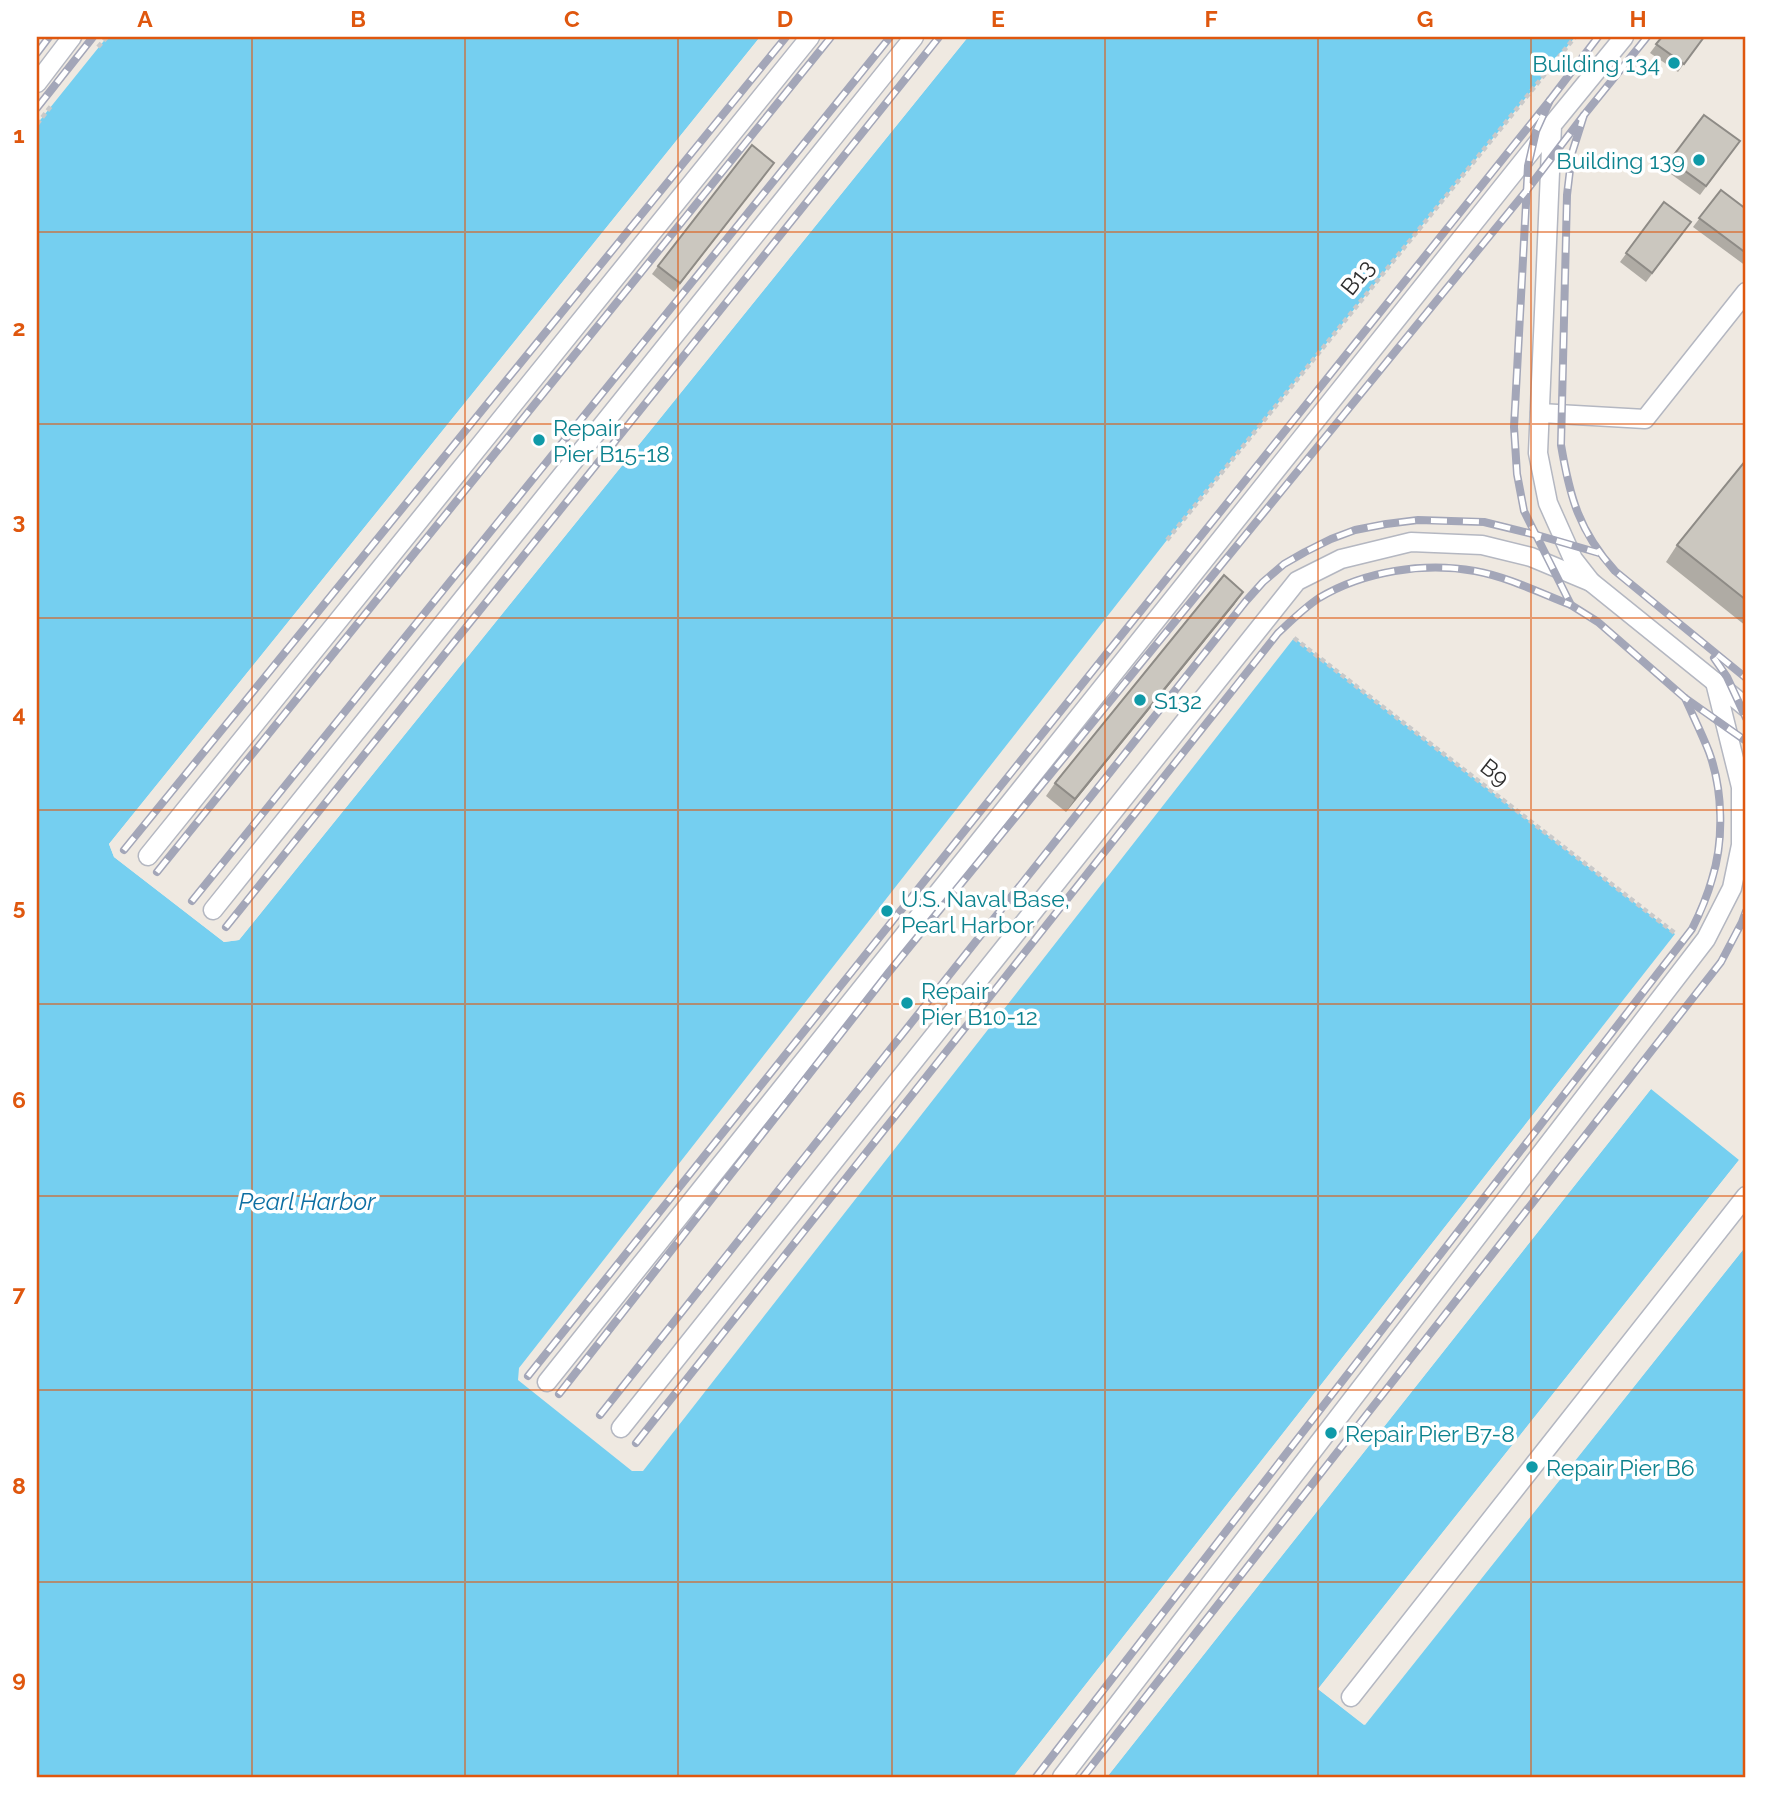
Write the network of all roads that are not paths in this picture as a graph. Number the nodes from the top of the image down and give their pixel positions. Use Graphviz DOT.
graph roads {
  1 [pos="72,37"];
  2 [pos="810,37"];
  3 [pos="914,37"];
  4 [pos="1624,37"];
  5 [pos="37,83"];
  6 [pos="1552,125"];
  7 [pos="1746,292"];
  8 [pos="1540,413"];
  9 [pos="1591,582"];
  10 [pos="1715,682"];
  11 [pos="1746,707"];
  12 [pos="148,856"];
  13 [pos="213,910"];
  14 [pos="1746,1196"];
  15 [pos="547,1382"];
  16 [pos="621,1429"];
  17 [pos="1350,1697"];
  18 [pos="1062,1777"];
  1 -- 5 [label="lane"];
  2 -- 12 [label="lane"];
  3 -- 13 [label="lane"];
  4 -- 6 [label="lane"];
  6 -- 8 [label="lane"];
  6 -- 15 [label="lane"];
  7 -- 8 [label="lane"];
  8 -- 9 [label="lane"];
  9 -- 10 [label="lane"];
  9 -- 16 [label="lane"];
  10 -- 11 [label="lane"];
  10 -- 18 [label="lane"];
  14 -- 17 [label="lane"];
}
